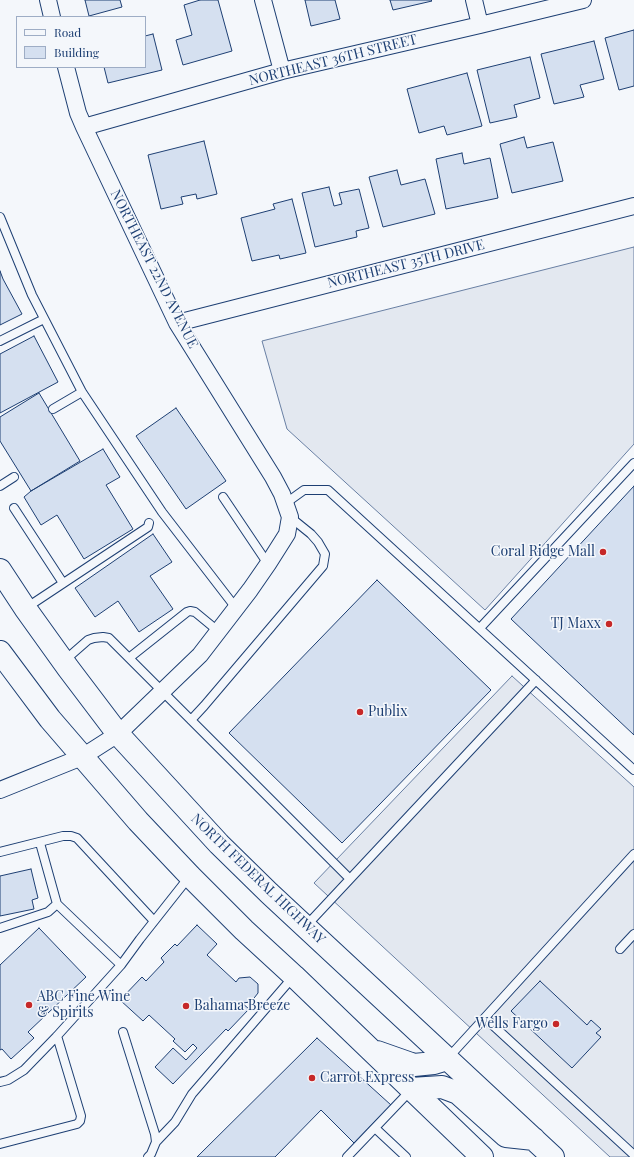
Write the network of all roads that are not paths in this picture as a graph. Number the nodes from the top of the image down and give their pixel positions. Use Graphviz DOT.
graph roads {
  1 [pos="48,0"];
  2 [pos="262,0"];
  3 [pos="474,0"];
  4 [pos="583,0"];
  5 [pos="52,16"];
  6 [pos="480,25"];
  7 [pos="66,68"];
  8 [pos="282,71"];
  9 [pos="84,127"];
  10 [pos="634,206"];
  11 [pos="0,216"];
  12 [pos="44,319"];
  13 [pos="178,323"];
  14 [pos="0,341"];
  15 [pos="82,392"];
  16 [pos="53,409"];
  17 [pos="634,463"];
  18 [pos="14,477"];
  19 [pos="0,486"];
  20 [pos="223,497"];
  21 [pos="14,508"];
  22 [pos="288,510"];
  23 [pos="149,523"];
  24 [pos="268,564"];
  25 [pos="0,570"];
  26 [pos="63,583"];
  27 [pos="25,608"];
  28 [pos="236,608"];
  29 [pos="480,628"];
  30 [pos="218,631"];
  31 [pos="0,652"];
  32 [pos="129,658"];
  33 [pos="63,662"];
  34 [pos="536,680"];
  35 [pos="162,691"];
  36 [pos="191,720"];
  37 [pos="118,734"];
  38 [pos="82,757"];
  39 [pos="634,770"];
  40 [pos="0,790"];
  41 [pos="40,842"];
  42 [pos="0,852"];
  43 [pos="634,854"];
  44 [pos="190,876"];
  45 [pos="350,878"];
  46 [pos="57,904"];
  47 [pos="154,921"];
  48 [pos="305,926"];
  49 [pos="0,928"];
  50 [pos="634,934"];
  51 [pos="620,949"];
  52 [pos="122,965"];
  53 [pos="294,976"];
  54 [pos="485,1018"];
  55 [pos="123,1032"];
  56 [pos="57,1036"];
  57 [pos="370,1050"];
  58 [pos="447,1059"];
  59 [pos="0,1082"];
  60 [pos="412,1089"];
  61 [pos="375,1128"];
  62 [pos="534,1139"];
  63 [pos="156,1142"];
  64 [pos="0,1144"];
  65 [pos="634,1155"];
  66 [pos="148,1157"];
  67 [pos="347,1157"];
  68 [pos="406,1157"];
  69 [pos="482,1157"];
  70 [pos="553,1157"];
  1 -- 5 [label="street"];
  2 -- 8 [label="street"];
  3 -- 6 [label="street"];
  4 -- 6 [label="street, NORTHEAST 36TH STREET"];
  6 -- 8 [label="street, NORTHEAST 36TH STREET"];
  7 -- 9 [label="street, NORTHEAST 22ND AVENUE"];
  8 -- 9 [label="street, NORTHEAST 36TH STREET"];
  9 -- 13 [label="street, NORTHEAST 22ND AVENUE"];
  10 -- 13 [label="street, NORTHEAST 35TH DRIVE"];
  11 -- 12 [label="lane"];
  12 -- 14 [label="lane"];
  12 -- 15 [label="lane"];
  13 -- 22 [label="street, NORTHEAST 22ND AVENUE"];
  15 -- 16 [label="lane"];
  15 -- 28 [label="lane"];
  17 -- 29 [label="lane"];
  18 -- 19 [label="lane"];
  20 -- 24 [label="lane"];
  21 -- 26 [label="lane"];
  22 -- 24 [label="street"];
  22 -- 29 [label="lane"];
  22 -- 36 [label="lane"];
  23 -- 26 [label="lane"];
  24 -- 28 [label="street"];
  25 -- 27 [label="main road, NORTH FEDERAL HIGHWAY"];
  26 -- 27 [label="lane"];
  27 -- 33 [label="main road, NORTH FEDERAL HIGHWAY"];
  28 -- 30 [label="street"];
  29 -- 34 [label="lane"];
  30 -- 32 [label="lane"];
  30 -- 35 [label="street"];
  31 -- 38 [label="main road"];
  32 -- 33 [label="lane"];
  32 -- 35 [label="lane"];
  33 -- 37 [label="main road, NORTH FEDERAL HIGHWAY"];
  34 -- 39 [label="lane"];
  34 -- 45 [label="lane"];
  35 -- 36 [label="lane"];
  35 -- 37 [label="street"];
  36 -- 45 [label="lane"];
  37 -- 38 [label="street"];
  37 -- 48 [label="main road, NORTH FEDERAL HIGHWAY"];
  38 -- 40 [label="street"];
  38 -- 44 [label="main road"];
  41 -- 42 [label="lane"];
  41 -- 46 [label="lane"];
  41 -- 47 [label="lane"];
  43 -- 54 [label="lane"];
  44 -- 47 [label="lane"];
  44 -- 53 [label="main road"];
  45 -- 48 [label="lane"];
  46 -- 49 [label="lane"];
  46 -- 52 [label="lane"];
  47 -- 52 [label="lane"];
  48 -- 58 [label="main road, NORTH FEDERAL HIGHWAY"];
  50 -- 51 [label="lane"];
  52 -- 56 [label="lane"];
  53 -- 57 [label="main road"];
  53 -- 63 [label="lane"];
  54 -- 58 [label="lane"];
  54 -- 65 [label="lane"];
  55 -- 63 [label="lane"];
  56 -- 59 [label="lane"];
  56 -- 64 [label="lane"];
  57 -- 58 [label="main road"];
  57 -- 60 [label="main road"];
  58 -- 62 [label="main road, NORTH FEDERAL HIGHWAY"];
  60 -- 61 [label="lane"];
  60 -- 62 [label="main road"];
  60 -- 69 [label="main road"];
  61 -- 67 [label="lane"];
  61 -- 68 [label="lane"];
  62 -- 70 [label="main road, NORTH FEDERAL HIGHWAY"];
  63 -- 66 [label="lane"];
}
